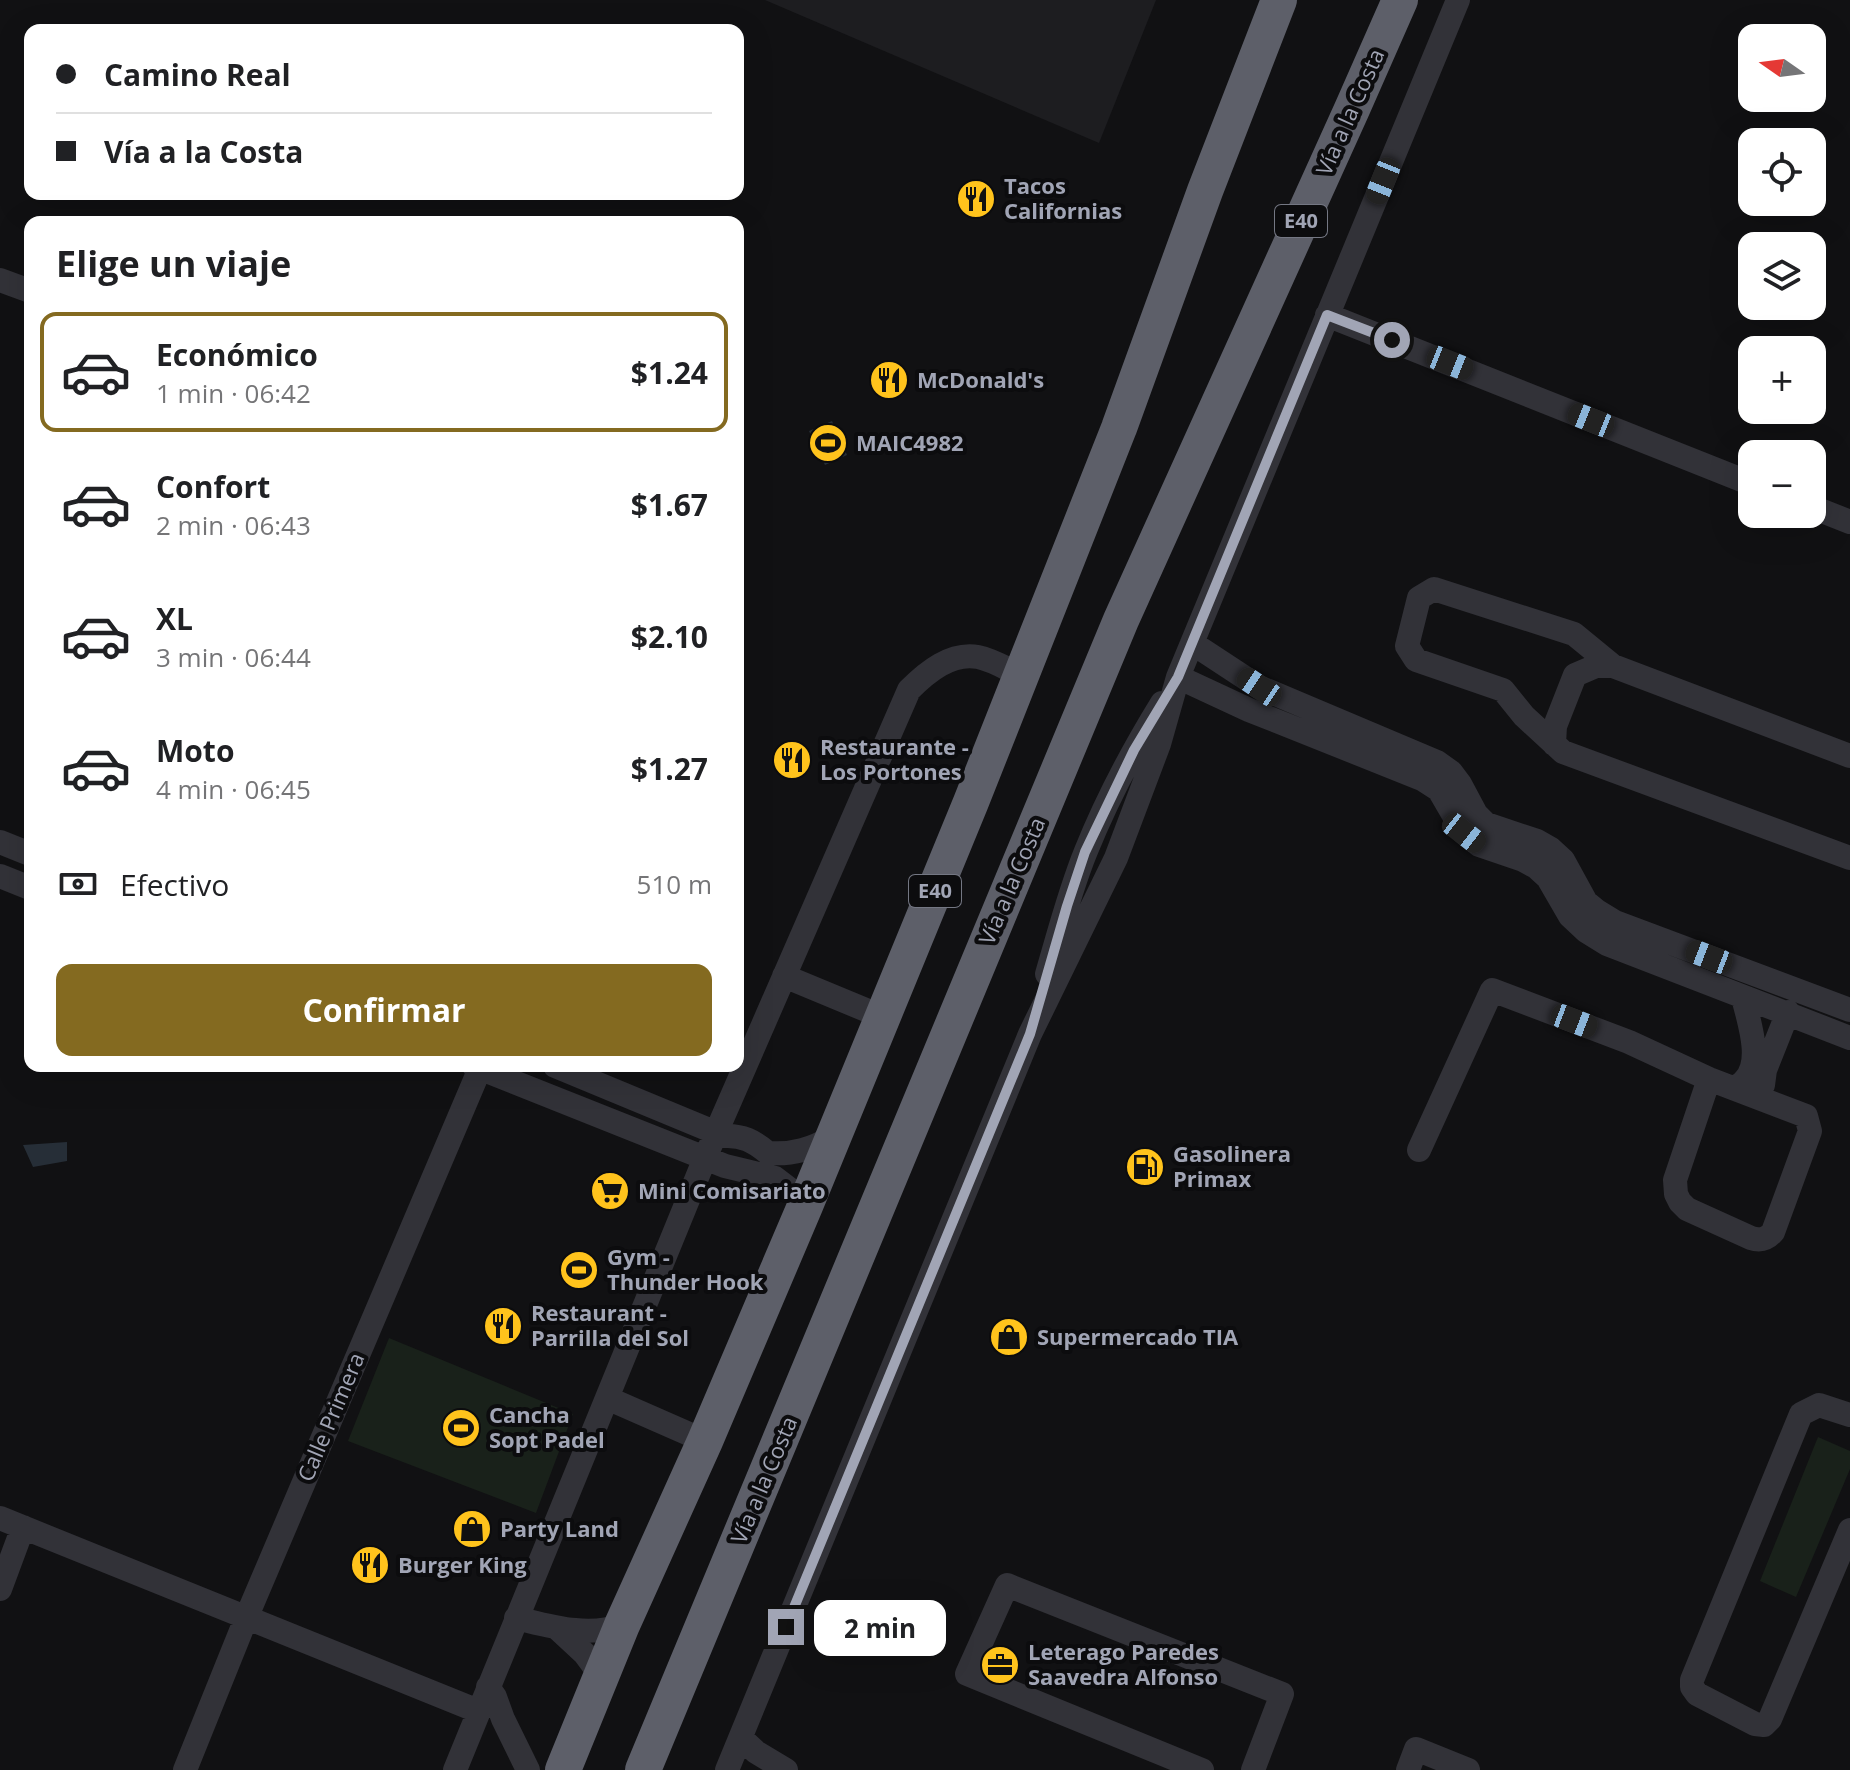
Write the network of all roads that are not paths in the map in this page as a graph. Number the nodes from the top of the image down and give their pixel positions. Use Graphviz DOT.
graph roads {
  1 [pos="1279,0"];
  2 [pos="1305,0"];
  3 [pos="1382,0"];
  4 [pos="1400,0"];
  5 [pos="1458,0"];
  6 [pos="1352,109"];
  7 [pos="0,280"];
  8 [pos="24,289"];
  9 [pos="1327,315"];
  10 [pos="1119,428"];
  11 [pos="1738,478"];
  12 [pos="1826,513"];
  13 [pos="1850,522"];
  14 [pos="1192,643"];
  15 [pos="1613,666"];
  16 [pos="1020,675"];
  17 [pos="1178,677"];
  18 [pos="1554,744"];
  19 [pos="1850,756"];
  20 [pos="0,842"];
  21 [pos="24,852"];
  22 [pos="1850,858"];
  23 [pos="0,876"];
  24 [pos="24,883"];
  25 [pos="1681,947"];
  26 [pos="1672,970"];
  27 [pos="784,976"];
  28 [pos="1743,997"];
  29 [pos="1850,1010"];
  30 [pos="1788,1012"];
  31 [pos="883,1017"];
  32 [pos="1850,1038"];
  33 [pos="476,1072"];
  34 [pos="490,1072"];
  35 [pos="570,1072"];
  36 [pos="1709,1079"];
  37 [pos="1733,1088"];
  38 [pos="1763,1100"];
  39 [pos="720,1134"];
  40 [pos="834,1136"];
  41 [pos="1419,1150"];
  42 [pos="705,1158"];
  43 [pos="805,1206"];
  44 [pos="607,1398"];
  45 [pos="1850,1415"];
  46 [pos="705,1441"];
  47 [pos="0,1518"];
  48 [pos="23,1527"];
  49 [pos="1850,1530"];
  50 [pos="0,1589"];
  51 [pos="247,1616"];
  52 [pos="516,1618"];
  53 [pos="622,1625"];
  54 [pos="557,1628"];
  55 [pos="602,1677"];
  56 [pos="488,1687"];
  57 [pos="478,1711"];
  58 [pos="741,1738"];
  59 [pos="1193,1768"];
  60 [pos="185,1770"];
  61 [pos="455,1770"];
  62 [pos="528,1770"];
  63 [pos="563,1770"];
  64 [pos="643,1770"];
  65 [pos="727,1770"];
  66 [pos="786,1770"];
  67 [pos="1253,1770"];
  68 [pos="1408,1770"];
  69 [pos="1468,1770"];
  1 -- 10 [label="highway, E40"];
  2 -- 10 [label="highway"];
  3 -- 6 [label="highway"];
  4 -- 6 [label="highway, Vía a la Costa / E40"];
  5 -- 9 [label="street"];
  6 -- 64 [label="highway, Vía a la Costa / E40"];
  7 -- 8 [label="street"];
  9 -- 11 [label="street"];
  9 -- 14 [label="street"];
  10 -- 16 [label="highway, E40"];
  12 -- 13 [label="street"];
  14 -- 17 [label="street"];
  14 -- 25 [label="street"];
  15 -- 18 [label="street"];
  15 -- 18 [label="street"];
  15 -- 19 [label="street"];
  16 -- 27 [label="street"];
  16 -- 31 [label="highway, E40"];
  17 -- 26 [label="street"];
  17 -- 58 [label="street"];
  18 -- 22 [label="street"];
  20 -- 21 [label="street"];
  23 -- 24 [label="street"];
  25 -- 26 [label="street"];
  25 -- 29 [label="street"];
  26 -- 28 [label="street"];
  27 -- 31 [label="street"];
  27 -- 39 [label="street"];
  28 -- 30 [label="street"];
  28 -- 37 [label="street"];
  30 -- 32 [label="street"];
  30 -- 38 [label="street"];
  31 -- 40 [label="highway, E40"];
  33 -- 51 [label="street, Calle Primera"];
  34 -- 42 [label="street"];
  35 -- 39 [label="street"];
  36 -- 37 [label="street"];
  36 -- 38 [label="street"];
  36 -- 41 [label="street"];
  37 -- 38 [label="street"];
  39 -- 40 [label="street"];
  39 -- 42 [label="street"];
  40 -- 43 [label="highway, E40"];
  42 -- 43 [label="street"];
  42 -- 44 [label="street"];
  43 -- 46 [label="highway, E40"];
  44 -- 46 [label="street"];
  44 -- 52 [label="street"];
  45 -- 49 [label="street"];
  46 -- 53 [label="highway, E40"];
  47 -- 48 [label="street"];
  48 -- 50 [label="street"];
  48 -- 51 [label="street"];
  51 -- 57 [label="street"];
  51 -- 60 [label="street, Calle Primera"];
  52 -- 54 [label="street"];
  52 -- 56 [label="street"];
  53 -- 54 [label="street"];
  53 -- 55 [label="highway, E40"];
  54 -- 55 [label="street"];
  55 -- 63 [label="highway, E40"];
  56 -- 57 [label="street"];
  56 -- 62 [label="street"];
  57 -- 61 [label="street"];
  58 -- 65 [label="street"];
  58 -- 66 [label="street"];
  59 -- 67 [label="street"];
  68 -- 69 [label="street"];
}
